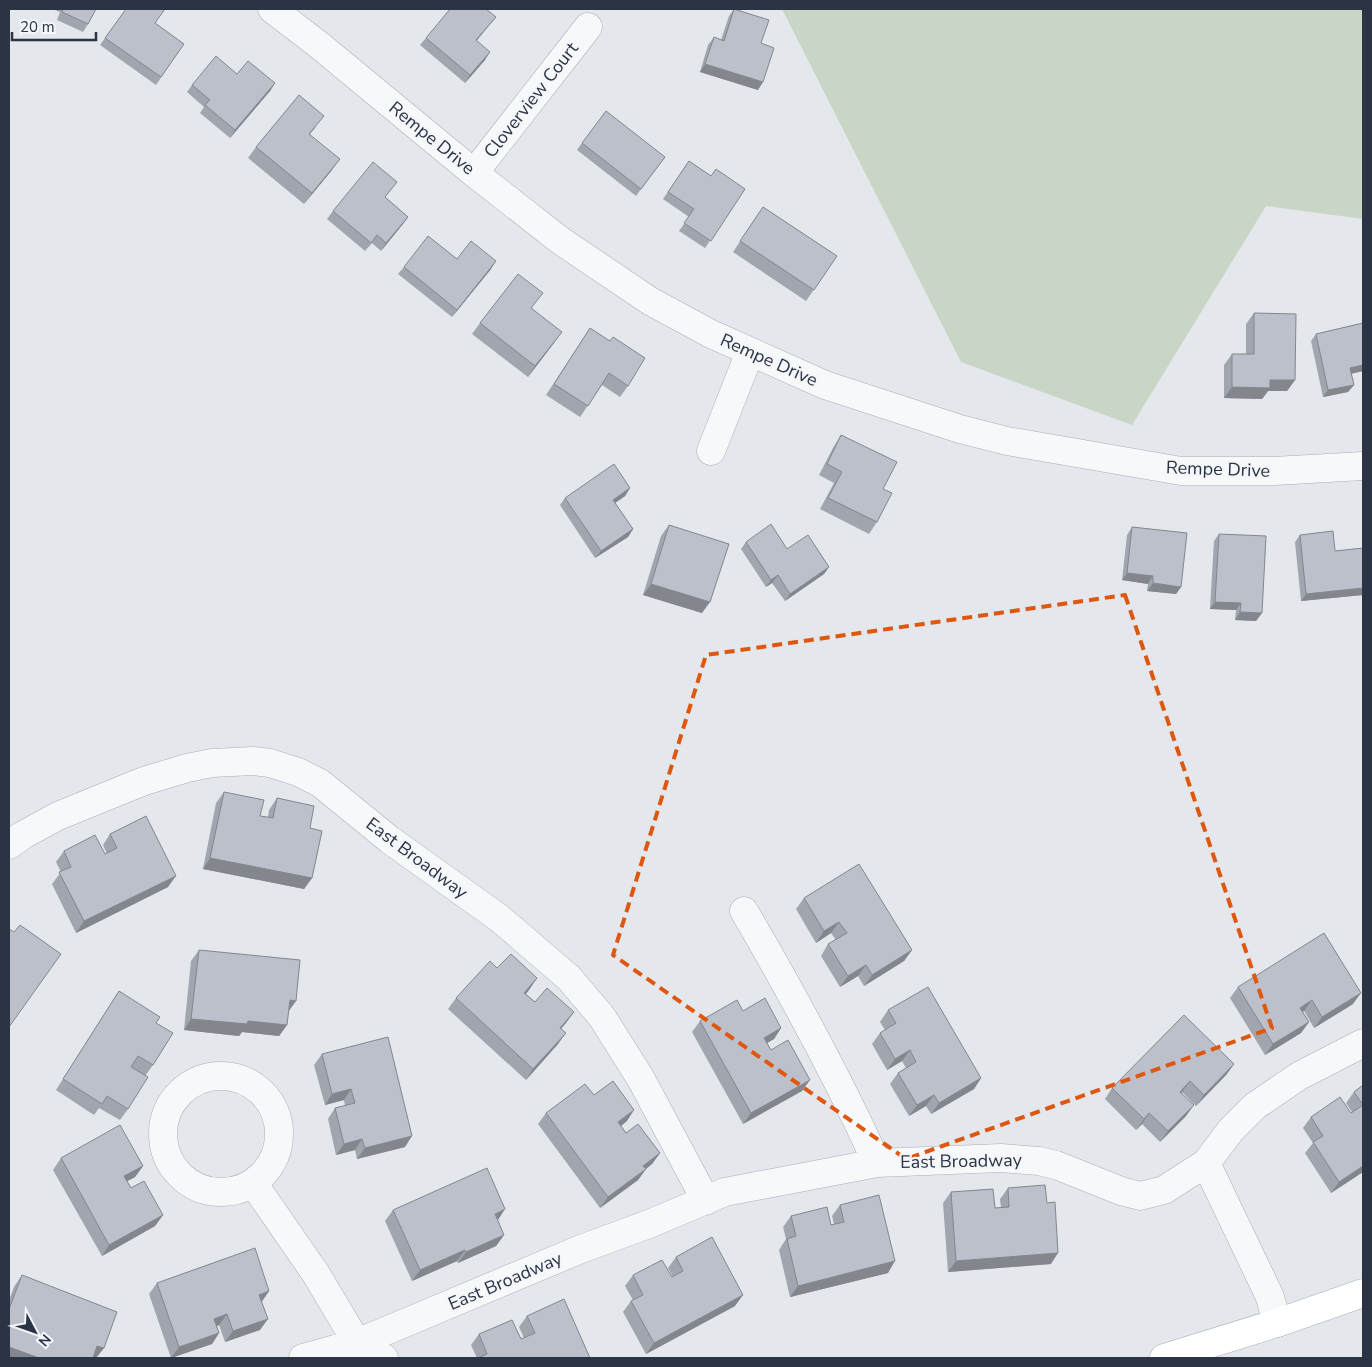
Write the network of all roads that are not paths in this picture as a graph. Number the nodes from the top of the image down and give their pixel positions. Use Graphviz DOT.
graph roads {
  1 [pos="272,9"];
  2 [pos="588,27"];
  3 [pos="474,173"];
  4 [pos="750,352"];
  5 [pos="711,451"];
  6 [pos="1363,466"];
  7 [pos="9,845"];
  8 [pos="744,911"];
  9 [pos="1363,1043"];
  10 [pos="878,1163"];
  11 [pos="1206,1163"];
  12 [pos="253,1183"];
  13 [pos="706,1201"];
  14 [pos="1363,1293"];
  15 [pos="1277,1323"];
  16 [pos="356,1350"];
  17 [pos="303,1358"];
  18 [pos="384,1358"];
  19 [pos="1164,1358"];
  1 -- 3 [label="street, Rempe Drive"];
  2 -- 3 [label="street, Cloverview Court"];
  3 -- 4 [label="street, Rempe Drive"];
  4 -- 5 [label="street"];
  4 -- 6 [label="street, Rempe Drive"];
  7 -- 13 [label="street, East Broadway"];
  8 -- 10 [label="street"];
  9 -- 11 [label="street"];
  10 -- 11 [label="street, East Broadway"];
  10 -- 13 [label="street, East Broadway"];
  11 -- 15 [label="street"];
  12 -- 12 [label="street"];
  12 -- 16 [label="street"];
  13 -- 16 [label="street, East Broadway"];
  14 -- 15 [label="main road"];
  15 -- 19 [label="main road"];
  16 -- 17 [label="street, East Broadway"];
  16 -- 18 [label="street"];
}
